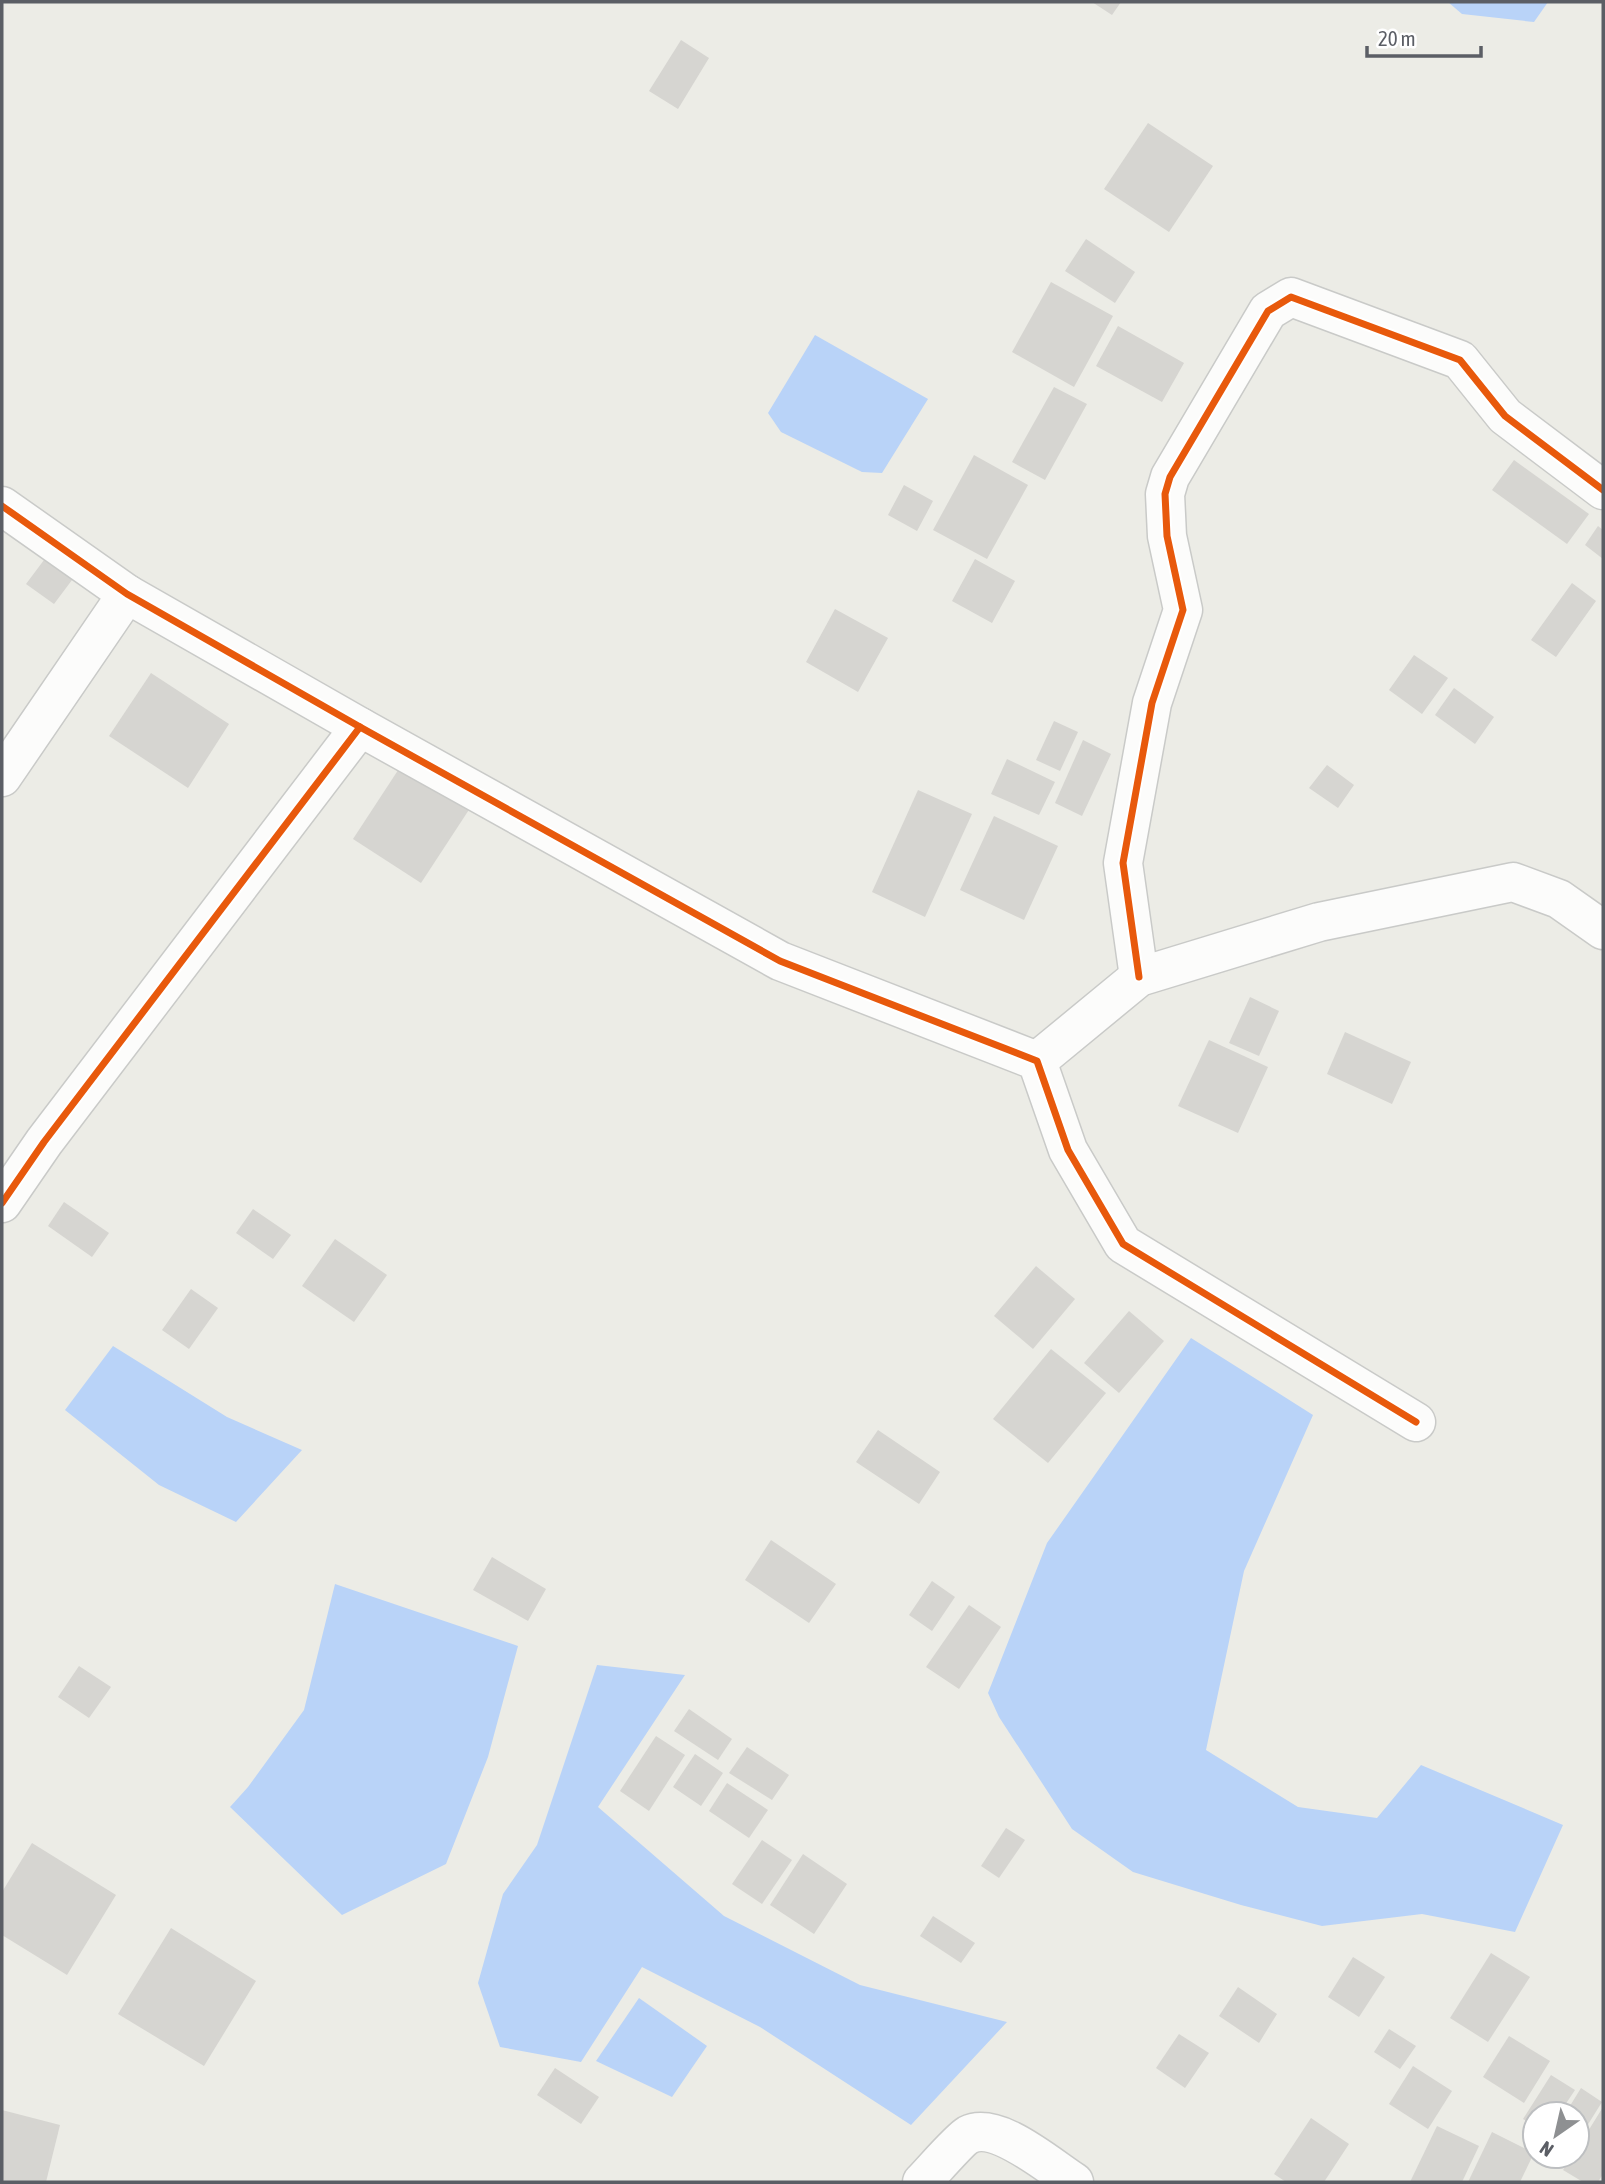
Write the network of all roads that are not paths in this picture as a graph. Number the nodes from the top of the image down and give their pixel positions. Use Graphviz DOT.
graph roads {
  1 [pos="1603,490"];
  2 [pos="2,506"];
  3 [pos="127,594"];
  4 [pos="360,727"];
  5 [pos="2,777"];
  6 [pos="1603,930"];
  7 [pos="1139,977"];
  8 [pos="1037,1061"];
  9 [pos="2,1203"];
  10 [pos="1416,1422"];
  11 [pos="922,2182"];
  12 [pos="1074,2182"];
  1 -- 7 [label="street"];
  2 -- 3 [label="street"];
  3 -- 4 [label="street"];
  3 -- 5 [label="street"];
  4 -- 8 [label="street"];
  4 -- 9 [label="street"];
  6 -- 7 [label="street"];
  7 -- 8 [label="street"];
  8 -- 10 [label="street"];
  11 -- 12 [label="street"];
}
